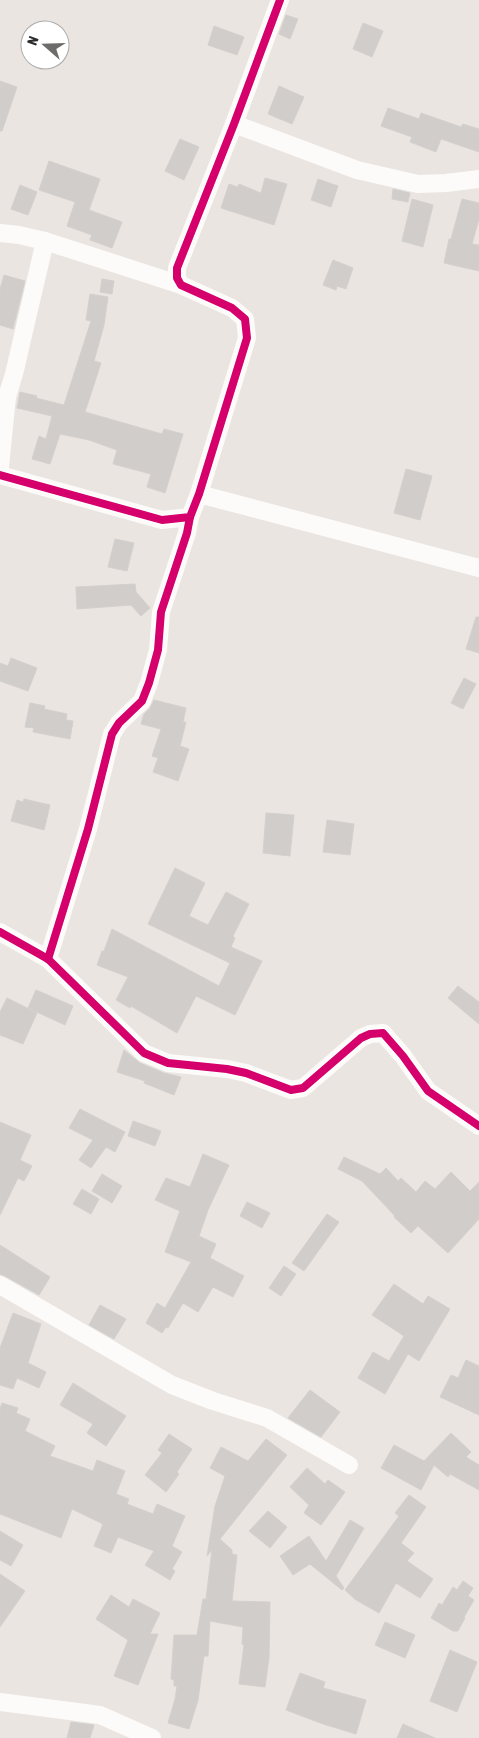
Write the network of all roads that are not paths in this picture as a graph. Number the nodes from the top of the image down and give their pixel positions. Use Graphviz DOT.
graph roads {
  1 [pos="280,0"];
  2 [pos="234,124"];
  3 [pos="479,179"];
  4 [pos="0,233"];
  5 [pos="45,241"];
  6 [pos="181,285"];
  7 [pos="0,468"];
  8 [pos="0,475"];
  9 [pos="199,494"];
  10 [pos="190,517"];
  11 [pos="479,568"];
  12 [pos="0,932"];
  13 [pos="48,959"];
  14 [pos="479,1126"];
  15 [pos="0,1285"];
  16 [pos="349,1465"];
  17 [pos="0,1702"];
  18 [pos="152,1738"];
  1 -- 2 [label="street"];
  2 -- 3 [label="street"];
  2 -- 6 [label="street"];
  4 -- 5 [label="street"];
  5 -- 6 [label="street"];
  5 -- 7 [label="street"];
  6 -- 9 [label="street"];
  8 -- 10 [label="street"];
  9 -- 10 [label="street"];
  9 -- 11 [label="street"];
  10 -- 13 [label="street"];
  12 -- 13 [label="street"];
  13 -- 14 [label="street"];
  15 -- 16 [label="street"];
  17 -- 18 [label="street"];
}
